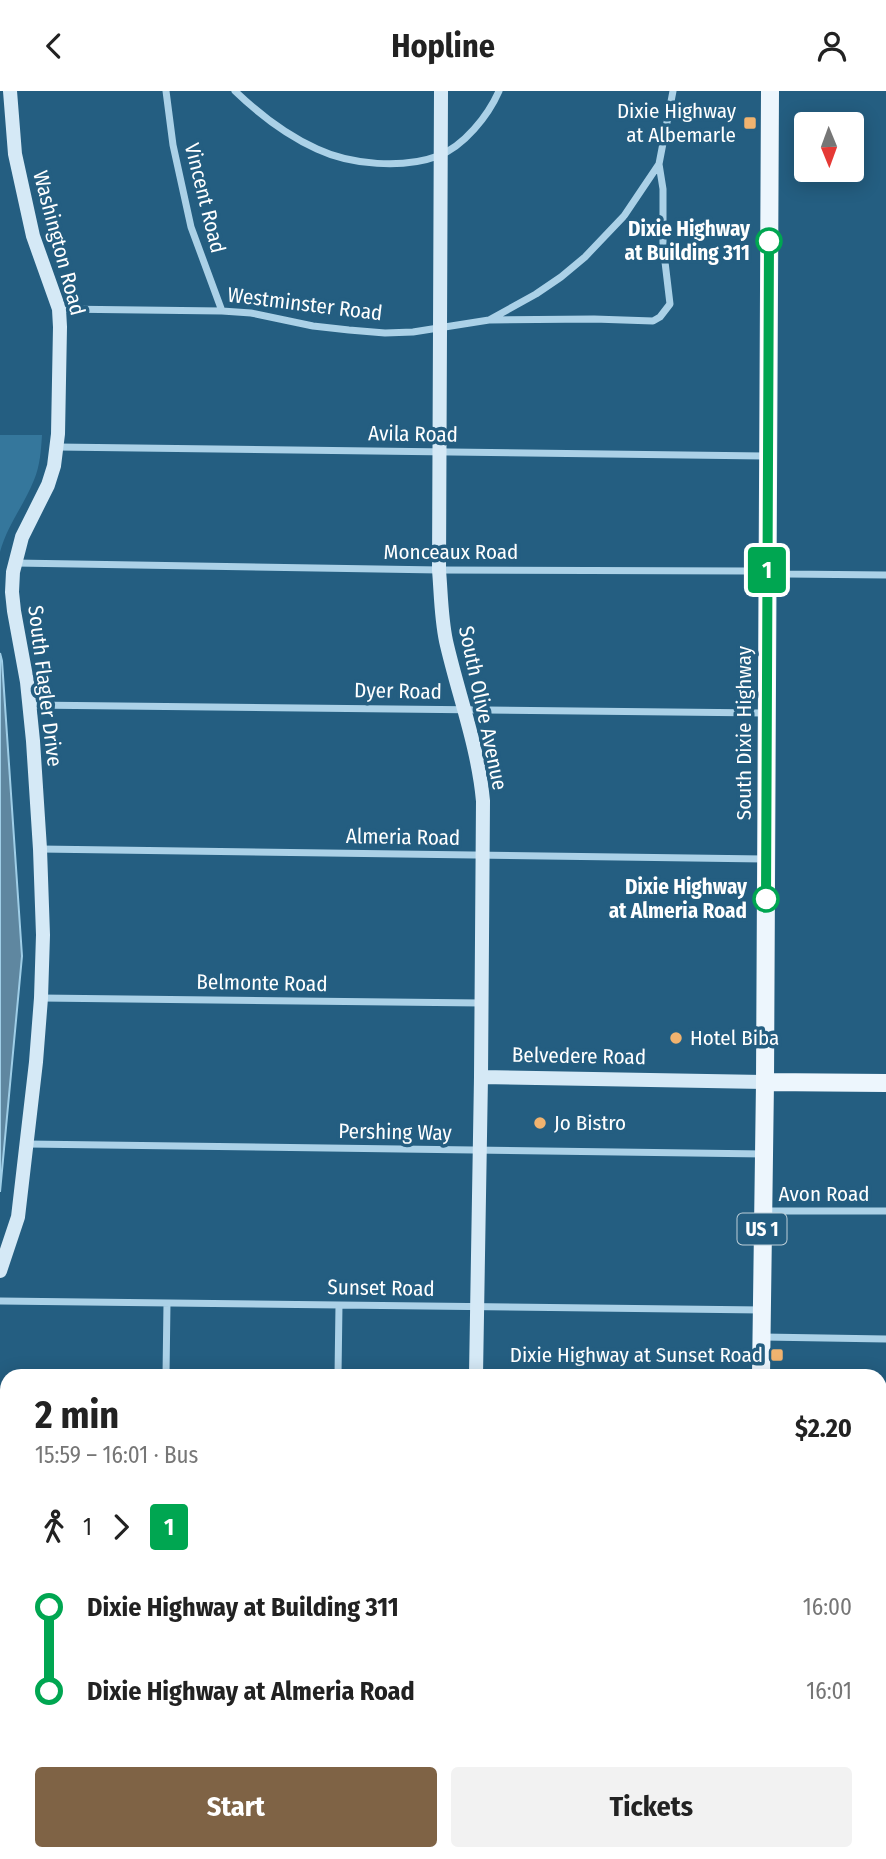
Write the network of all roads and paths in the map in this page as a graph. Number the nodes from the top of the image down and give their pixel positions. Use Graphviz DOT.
graph roads {
  1 [pos="10,91"];
  2 [pos="166,91"];
  3 [pos="235,91"];
  4 [pos="441,91"];
  5 [pos="499,91"];
  6 [pos="673,91"];
  7 [pos="770,91"];
  8 [pos="441,155"];
  9 [pos="659,164"];
  10 [pos="59,309"];
  11 [pos="222,311"];
  12 [pos="489,320"];
  13 [pos="440,328"];
  14 [pos="57,447"];
  15 [pos="440,452"];
  16 [pos="768,456"];
  17 [pos="15,563"];
  18 [pos="439,570"];
  19 [pos="767,572"];
  20 [pos="886,575"];
  21 [pos="30,705"];
  22 [pos="464,710"];
  23 [pos="767,713"];
  24 [pos="40,849"];
  25 [pos="484,856"];
  26 [pos="766,859"];
  27 [pos="41,998"];
  28 [pos="482,1003"];
  29 [pos="481,1077"];
  30 [pos="765,1082"];
  31 [pos="886,1083"];
  32 [pos="27,1144"];
  33 [pos="480,1151"];
  34 [pos="764,1154"];
  35 [pos="762,1211"];
  36 [pos="886,1212"];
  37 [pos="0,1271"];
  38 [pos="0,1301"];
  39 [pos="167,1303"];
  40 [pos="339,1305"];
  41 [pos="477,1306"];
  42 [pos="762,1310"];
  43 [pos="762,1337"];
  44 [pos="886,1339"];
  45 [pos="166,1369"];
  46 [pos="338,1369"];
  47 [pos="476,1369"];
  48 [pos="761,1369"];
  1 -- 10 [label="street, Washington Road"];
  2 -- 11 [label="street, Vincent Road"];
  3 -- 8 [label="street"];
  4 -- 8 [label="street, South Olive Avenue"];
  5 -- 8 [label="street"];
  6 -- 9 [label="street, Westminster Road"];
  7 -- 16 [label="main road, South Dixie Highway / US 1"];
  8 -- 13 [label="street, South Olive Avenue"];
  9 -- 12 [label="street, Westminster Road"];
  9 -- 12 [label="street"];
  10 -- 11 [label="street, Westminster Road"];
  10 -- 14 [label="street, Washington Road"];
  11 -- 13 [label="street, Westminster Road"];
  12 -- 13 [label="street, Westminster Road"];
  13 -- 15 [label="street, South Olive Avenue"];
  14 -- 15 [label="street, Avila Road"];
  14 -- 17 [label="street, South Flagler Drive"];
  15 -- 16 [label="street, Avila Road"];
  15 -- 18 [label="street, South Olive Avenue"];
  16 -- 19 [label="main road, South Dixie Highway / US 1"];
  17 -- 18 [label="street, Monceaux Road"];
  17 -- 21 [label="street, South Flagler Drive"];
  18 -- 19 [label="street, Monceaux Road"];
  18 -- 22 [label="street, South Olive Avenue"];
  19 -- 20 [label="street, Monceaux Road"];
  19 -- 23 [label="main road, South Dixie Highway / US 1"];
  21 -- 22 [label="street, Dyer Road"];
  21 -- 24 [label="street, South Flagler Drive"];
  22 -- 23 [label="street, Dyer Road"];
  22 -- 25 [label="street, South Olive Avenue"];
  23 -- 26 [label="main road, South Dixie Highway / US 1"];
  24 -- 25 [label="street, Almeria Road"];
  24 -- 27 [label="street, South Flagler Drive"];
  25 -- 26 [label="street, Almeria Road"];
  25 -- 28 [label="street, South Olive Avenue"];
  26 -- 30 [label="main road, South Dixie Highway / US 1"];
  27 -- 28 [label="street, Belmonte Road"];
  27 -- 32 [label="street, South Flagler Drive"];
  28 -- 29 [label="street, South Olive Avenue"];
  29 -- 30 [label="street, Belvedere Road"];
  29 -- 33 [label="street, South Olive Avenue"];
  30 -- 31 [label="main road, Belvedere Road"];
  30 -- 34 [label="main road, South Dixie Highway / US 1"];
  32 -- 33 [label="street, Pershing Way"];
  32 -- 37 [label="street, South Flagler Drive"];
  33 -- 34 [label="street, Pershing Way"];
  33 -- 41 [label="street, South Olive Avenue"];
  34 -- 35 [label="main road, South Dixie Highway / US 1"];
  35 -- 36 [label="street, Avon Road"];
  35 -- 42 [label="main road, South Dixie Highway / US 1"];
  38 -- 39 [label="street, Sunset Road"];
  39 -- 40 [label="street, Sunset Road"];
  39 -- 45 [label="street"];
  40 -- 41 [label="street, Sunset Road"];
  40 -- 46 [label="street"];
  41 -- 42 [label="street, Sunset Road"];
  41 -- 47 [label="street, South Olive Avenue"];
  42 -- 43 [label="main road, South Dixie Highway / US 1"];
  43 -- 44 [label="street"];
  43 -- 48 [label="main road, South Dixie Highway / US 1"];
}
